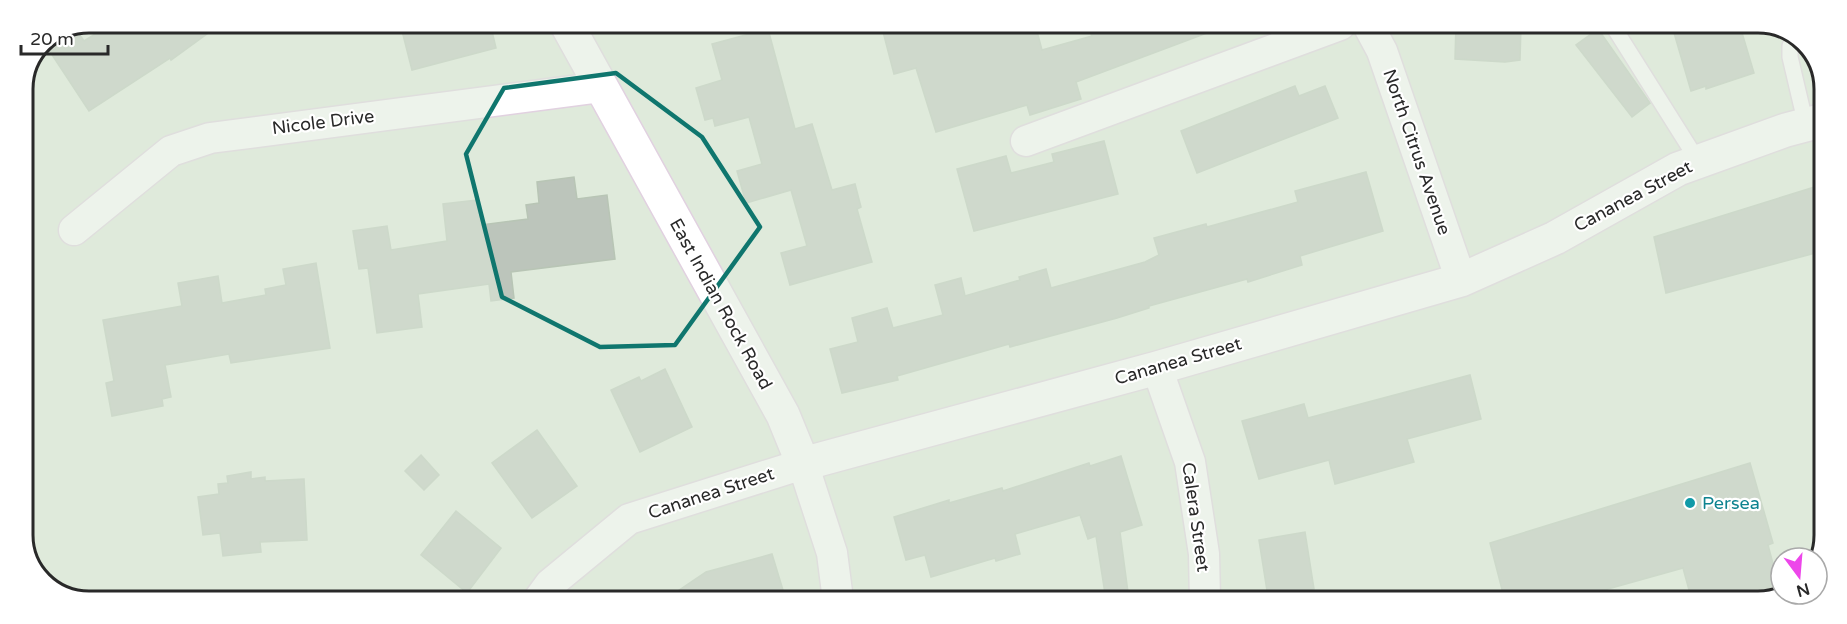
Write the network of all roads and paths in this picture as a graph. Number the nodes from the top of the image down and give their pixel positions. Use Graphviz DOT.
graph roads {
  1 [pos="572,33"];
  2 [pos="1318,33"];
  3 [pos="1372,33"];
  4 [pos="1617,33"];
  5 [pos="1796,48"];
  6 [pos="602,87"];
  7 [pos="1814,118"];
  8 [pos="1814,122"];
  9 [pos="1026,141"];
  10 [pos="1698,161"];
  11 [pos="75,230"];
  12 [pos="1461,280"];
  13 [pos="1157,368"];
  14 [pos="803,464"];
  15 [pos="545,591"];
  16 [pos="837,591"];
  17 [pos="1205,591"];
  1 -- 6 [label="street, East Indian Rock Road"];
  2 -- 9 [label="street"];
  3 -- 12 [label="street, North Citrus Avenue"];
  4 -- 10 [label="lane"];
  5 -- 7 [label="lane"];
  6 -- 11 [label="street, Nicole Drive"];
  6 -- 14 [label="street, East Indian Rock Road"];
  8 -- 10 [label="street, Cananea Street"];
  10 -- 12 [label="street, Cananea Street"];
  12 -- 13 [label="street, Cananea Street"];
  13 -- 14 [label="street, Cananea Street"];
  13 -- 17 [label="street, Calera Street"];
  14 -- 15 [label="street, Cananea Street"];
  14 -- 16 [label="street, East Indian Rock Road"];
}
